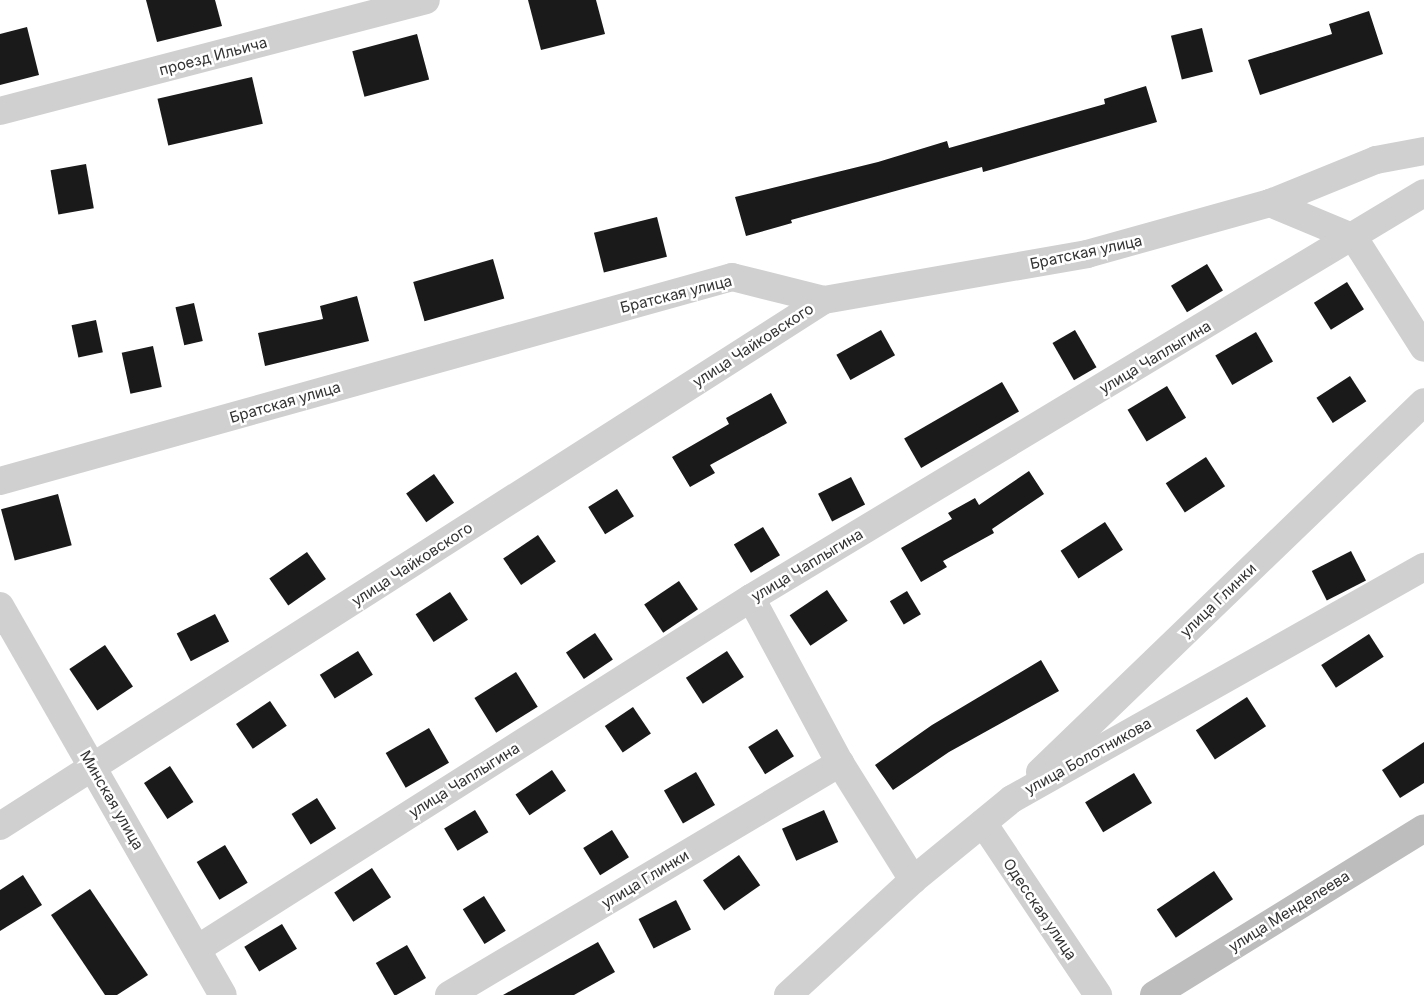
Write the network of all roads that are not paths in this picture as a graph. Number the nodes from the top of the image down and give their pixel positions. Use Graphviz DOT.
graph roads {
  1 [pos="426,0"];
  2 [pos="0,111"];
  3 [pos="1424,151"];
  4 [pos="1424,193"];
  5 [pos="1270,203"];
  6 [pos="1354,238"];
  7 [pos="824,300"];
  8 [pos="1424,348"];
  9 [pos="1424,402"];
  10 [pos="0,481"];
  11 [pos="1424,567"];
  12 [pos="751,598"];
  13 [pos="0,606"];
  14 [pos="840,762"];
  15 [pos="94,768"];
  16 [pos="1012,799"];
  17 [pos="983,823"];
  18 [pos="0,826"];
  19 [pos="1424,828"];
  20 [pos="913,880"];
  21 [pos="197,948"];
  22 [pos="223,995"];
  23 [pos="449,995"];
  24 [pos="788,995"];
  25 [pos="1098,995"];
  26 [pos="1154,995"];
  1 -- 2 [label="street, проезд Ильича"];
  3 -- 5 [label="street, Братская улица"];
  4 -- 6 [label="street, улица Чаплыгина"];
  5 -- 6 [label="street"];
  5 -- 7 [label="street, Братская улица"];
  6 -- 8 [label="street"];
  6 -- 12 [label="street, улица Чаплыгина"];
  7 -- 10 [label="street, Братская улица"];
  7 -- 15 [label="street, улица Чайковского"];
  9 -- 16 [label="street, улица Глинки"];
  11 -- 16 [label="street, улица Болотникова"];
  12 -- 14 [label="street"];
  12 -- 21 [label="street, улица Чаплыгина"];
  13 -- 15 [label="street, Минская улица"];
  14 -- 20 [label="street"];
  14 -- 23 [label="street, улица Глинки"];
  15 -- 18 [label="street, улица Чайковского"];
  15 -- 21 [label="street, Минская улица"];
  16 -- 17 [label="street, улица Болотникова"];
  17 -- 20 [label="street, улица Болотникова"];
  17 -- 25 [label="street, Одесская улица"];
  19 -- 26 [label="street, улица Менделеева"];
  20 -- 24 [label="street, улица Болотникова"];
  21 -- 22 [label="street, Минская улица"];
}
